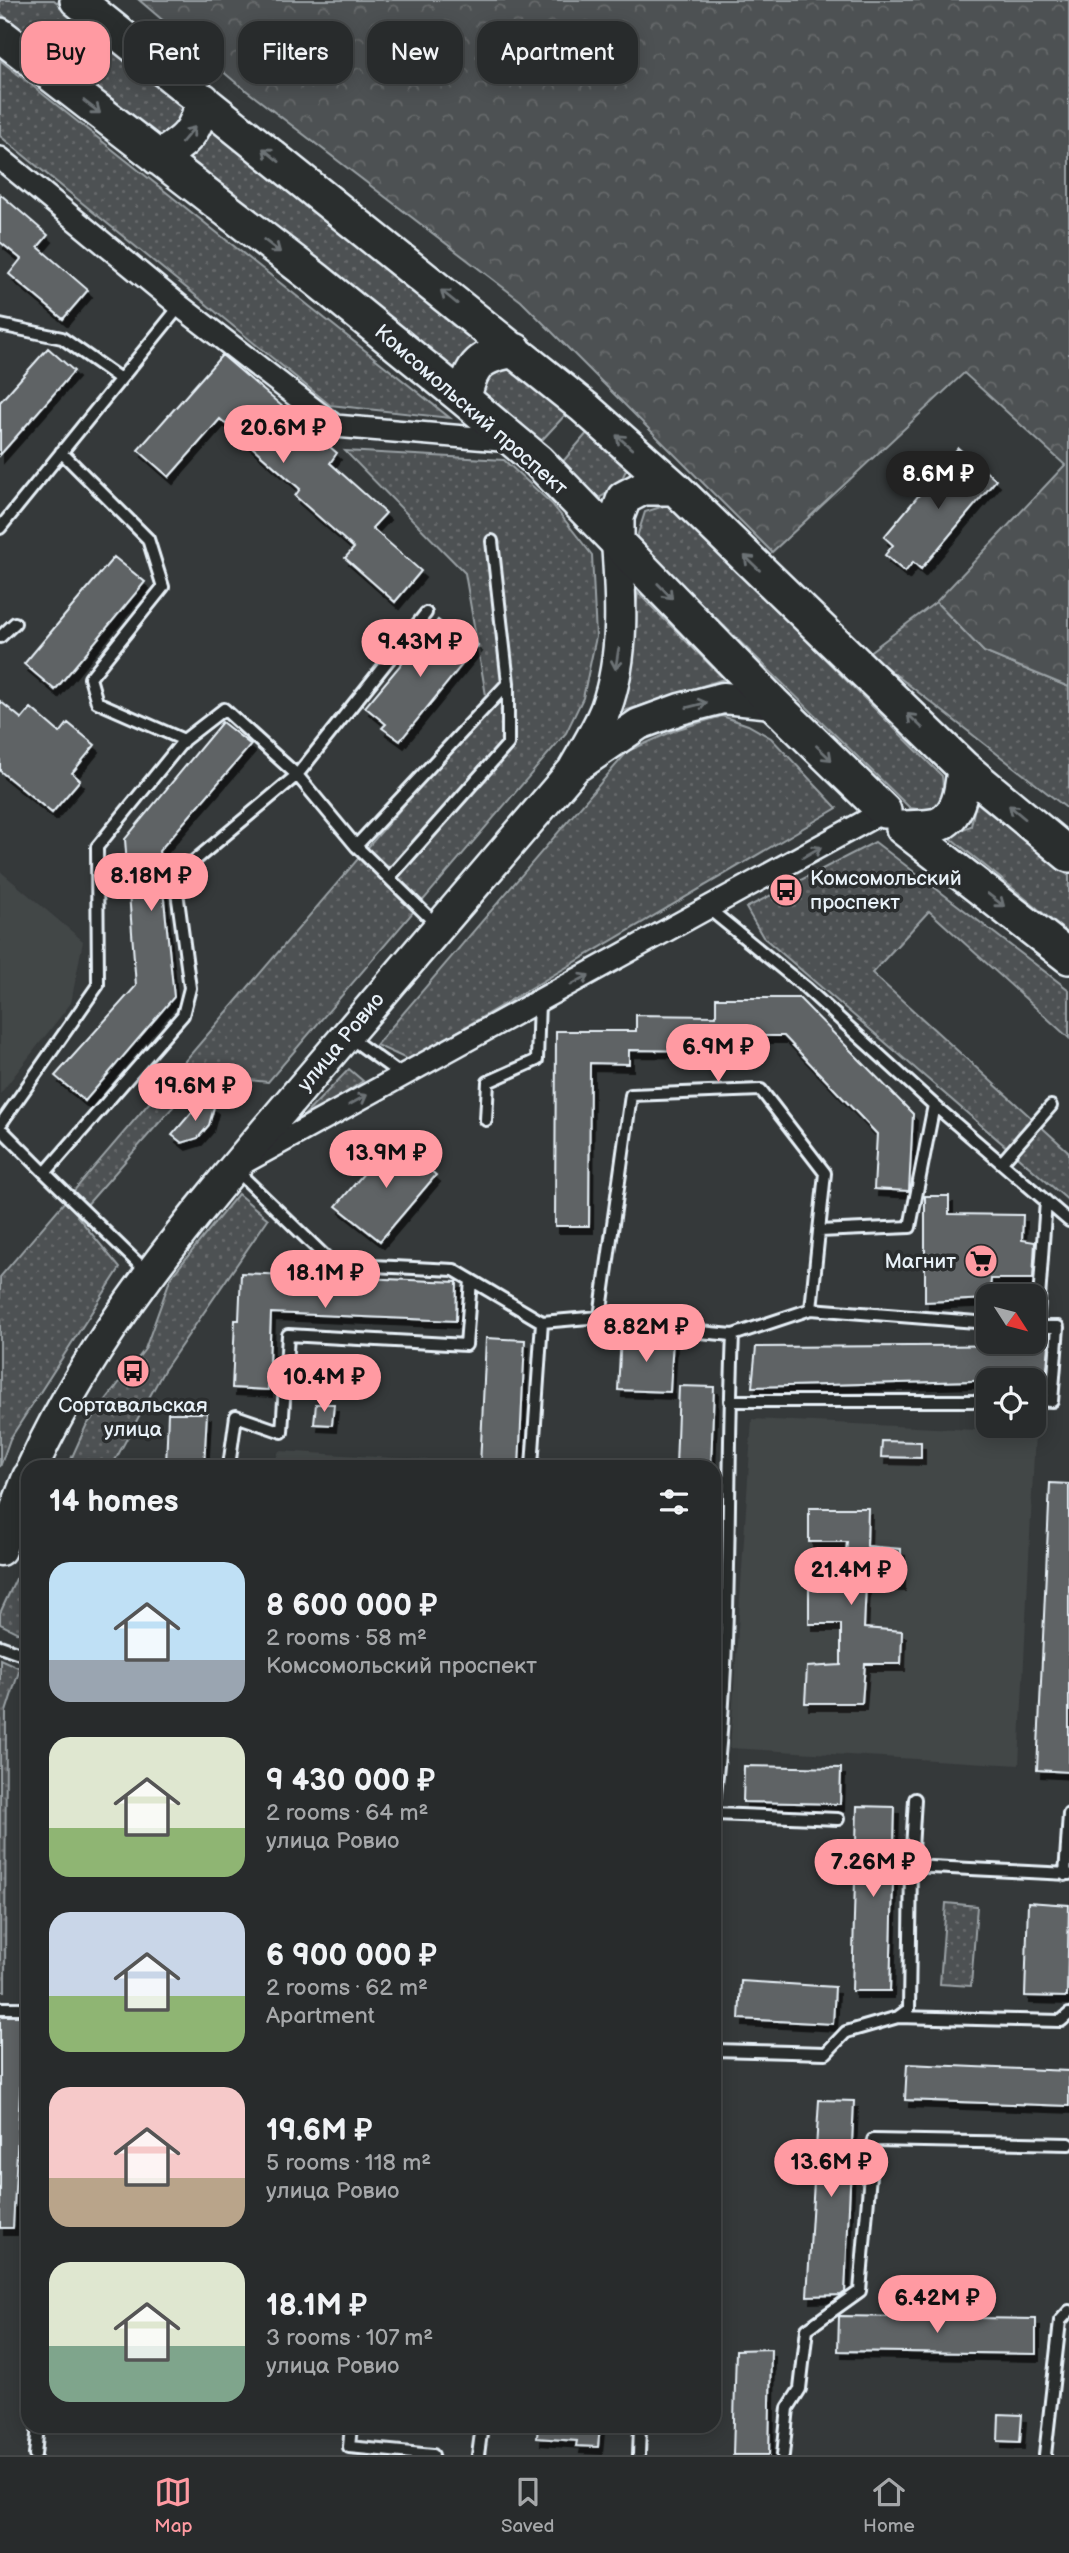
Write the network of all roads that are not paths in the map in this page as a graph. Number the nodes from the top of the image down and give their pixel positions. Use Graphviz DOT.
graph roads {
  1 [pos="78,0"];
  2 [pos="0,35"];
  3 [pos="203,100"];
  4 [pos="0,158"];
  5 [pos="158,158"];
  6 [pos="180,306"];
  7 [pos="0,326"];
  8 [pos="515,350"];
  9 [pos="119,379"];
  10 [pos="464,398"];
  11 [pos="513,441"];
  12 [pos="61,452"];
  13 [pos="674,488"];
  14 [pos="0,528"];
  15 [pos="492,541"];
  16 [pos="617,542"];
  17 [pos="426,613"];
  18 [pos="15,623"];
  19 [pos="0,637"];
  20 [pos="508,683"];
  21 [pos="773,703"];
  22 [pos="184,740"];
  23 [pos="964,768"];
  24 [pos="573,770"];
  25 [pos="297,775"];
  26 [pos="894,820"];
  27 [pos="356,846"];
  28 [pos="1069,855"];
  29 [pos="389,878"];
  30 [pos="709,909"];
  31 [pos="439,927"];
  32 [pos="1069,957"];
  33 [pos="539,1002"];
  34 [pos="347,1035"];
  35 [pos="403,1076"];
  36 [pos="934,1105"];
  37 [pos="1051,1106"];
  38 [pos="486,1120"];
  39 [pos="0,1127"];
  40 [pos="1002,1163"];
  41 [pos="234,1168"];
  42 [pos="45,1173"];
  43 [pos="1046,1201"];
  44 [pos="1069,1221"];
  45 [pos="819,1231"];
  46 [pos="150,1275"];
  47 [pos="471,1280"];
  48 [pos="1039,1284"];
  49 [pos="811,1309"];
  50 [pos="600,1317"];
  51 [pos="542,1322"];
  52 [pos="976,1322"];
  53 [pos="1046,1327"];
  54 [pos="733,1335"];
  55 [pos="1056,1371"];
  56 [pos="1069,1372"];
  57 [pos="730,1401"];
  58 [pos="976,1401"];
  59 [pos="1046,1401"];
  60 [pos="36,1460"];
  61 [pos="230,1460"];
  62 [pos="533,1460"];
  63 [pos="21,1494"];
  64 [pos="0,1550"];
  65 [pos="721,1618"];
  66 [pos="0,1646"];
  67 [pos="21,1654"];
  68 [pos="915,1799"];
  69 [pos="721,1814"];
  70 [pos="1069,1814"];
  71 [pos="838,1819"];
  72 [pos="911,1866"];
  73 [pos="1067,1874"];
  74 [pos="0,2008"];
  75 [pos="21,2008"];
  76 [pos="1069,2014"];
  77 [pos="898,2017"];
  78 [pos="721,2050"];
  79 [pos="1069,2144"];
  80 [pos="1069,2311"];
  81 [pos="37,2433"];
  82 [pos="350,2433"];
  83 [pos="481,2433"];
  84 [pos="640,2433"];
  85 [pos="35,2455"];
  86 [pos="433,2455"];
  87 [pos="478,2455"];
  88 [pos="639,2455"];
  89 [pos="783,2455"];
  90 [pos="1045,2455"];
  1 -- 3 [label="main road"];
  2 -- 5 [label="main road, Комсомольский проспект, one-way"];
  5 -- 3 [label="main road, one-way"];
  8 -- 3 [label="main road, one-way"];
  4 -- 6 [label="street"];
  5 -- 10 [label="main road, Комсомольский проспект, one-way"];
  6 -- 9 [label="lane"];
  6 -- 11 [label="street"];
  7 -- 9 [label="lane"];
  8 -- 10 [label="main road"];
  13 -- 8 [label="main road, one-way"];
  9 -- 12 [label="lane"];
  10 -- 11 [label="main road, Комсомольский проспект"];
  11 -- 16 [label="main road, Комсомольский проспект"];
  12 -- 14 [label="lane"];
  12 -- 22 [label="lane"];
  13 -- 16 [label="main road"];
  23 -- 13 [label="main road, one-way"];
  15 -- 20 [label="lane"];
  16 -- 21 [label="main road, Комсомольский проспект, one-way"];
  16 -- 24 [label="main road, улица Ровио, one-way"];
  17 -- 25 [label="lane"];
  18 -- 19 [label="lane"];
  20 -- 27 [label="lane"];
  20 -- 29 [label="lane"];
  24 -- 21 [label="main road, улица Ровио, one-way"];
  21 -- 26 [label="main road, Комсомольский проспект, one-way"];
  22 -- 25 [label="lane"];
  22 -- 39 [label="lane"];
  23 -- 26 [label="main road"];
  28 -- 23 [label="main road, one-way"];
  24 -- 31 [label="main road, улица Ровио"];
  25 -- 27 [label="lane"];
  25 -- 42 [label="lane"];
  30 -- 26 [label="street, one-way"];
  26 -- 32 [label="main road, Комсомольский проспект, one-way"];
  27 -- 29 [label="lane"];
  29 -- 31 [label="lane"];
  33 -- 30 [label="street, one-way"];
  30 -- 36 [label="lane"];
  31 -- 34 [label="main road, улица Ровио"];
  33 -- 35 [label="street"];
  33 -- 38 [label="lane"];
  34 -- 35 [label="lane"];
  34 -- 41 [label="main road, улица Ровио"];
  41 -- 35 [label="street, one-way"];
  36 -- 40 [label="lane"];
  36 -- 45 [label="lane"];
  37 -- 40 [label="lane"];
  39 -- 42 [label="lane"];
  40 -- 43 [label="lane"];
  41 -- 46 [label="main road, улица Ровио"];
  41 -- 47 [label="lane"];
  42 -- 46 [label="lane"];
  43 -- 44 [label="lane"];
  43 -- 48 [label="lane"];
  45 -- 49 [label="lane"];
  45 -- 50 [label="lane"];
  46 -- 60 [label="main road, улица Ровио"];
  47 -- 51 [label="lane"];
  47 -- 61 [label="lane"];
  49 -- 52 [label="lane"];
  49 -- 54 [label="lane"];
  50 -- 51 [label="lane"];
  50 -- 54 [label="lane"];
  51 -- 62 [label="lane"];
  53 -- 55 [label="lane"];
  54 -- 57 [label="lane"];
  55 -- 56 [label="lane"];
  55 -- 59 [label="lane"];
  57 -- 58 [label="lane"];
  57 -- 65 [label="lane"];
  63 -- 64 [label="main road"];
  66 -- 67 [label="lane"];
  68 -- 72 [label="lane"];
  69 -- 71 [label="lane"];
  70 -- 73 [label="lane"];
  72 -- 73 [label="lane"];
  72 -- 77 [label="lane"];
  74 -- 75 [label="lane"];
  76 -- 77 [label="lane"];
  77 -- 78 [label="lane"];
  79 -- 89 [label="lane"];
  80 -- 90 [label="lane"];
  81 -- 85 [label="lane"];
  82 -- 86 [label="lane"];
  83 -- 87 [label="lane"];
  84 -- 88 [label="lane"];
}
